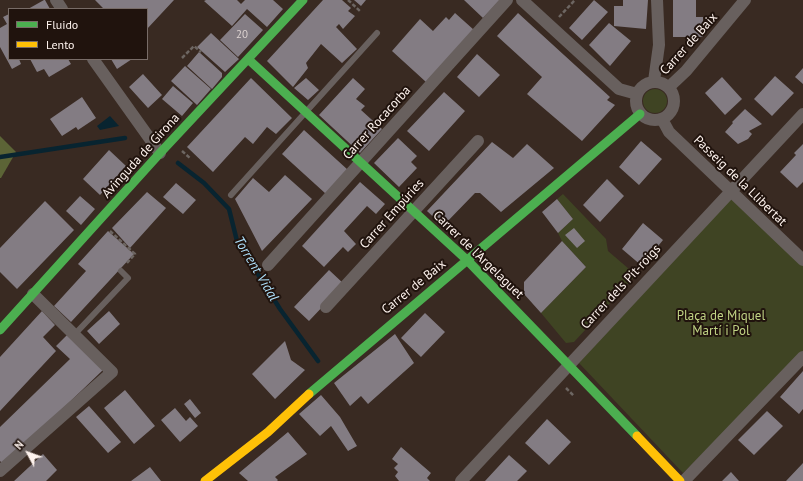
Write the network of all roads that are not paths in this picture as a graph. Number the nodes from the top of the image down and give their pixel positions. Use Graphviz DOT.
graph roads {
  1 [pos="303,0"];
  2 [pos="507,0"];
  3 [pos="522,0"];
  4 [pos="657,0"];
  5 [pos="745,0"];
  6 [pos="377,33"];
  7 [pos="248,59"];
  8 [pos="94,60"];
  9 [pos="654,81"];
  10 [pos="668,87"];
  11 [pos="637,94"];
  12 [pos="307,112"];
  13 [pos="640,114"];
  14 [pos="803,114"];
  15 [pos="662,119"];
  16 [pos="478,141"];
  17 [pos="160,153"];
  18 [pos="361,162"];
  19 [pos="730,192"];
  20 [pos="230,195"];
  21 [pos="414,211"];
  22 [pos="803,260"];
  23 [pos="468,261"];
  24 [pos="268,265"];
  25 [pos="121,271"];
  26 [pos="33,294"];
  27 [pos="326,307"];
  28 [pos="0,330"];
  29 [pos="74,334"];
  30 [pos="803,357"];
  31 [pos="568,365"];
  32 [pos="0,471"];
  33 [pos="205,481"];
  34 [pos="460,481"];
  35 [pos="680,481"];
  36 [pos="684,481"];
  1 -- 7 [label="street, Avinguda de Girona"];
  2 -- 18 [label="street, Carrer Rocacorba"];
  3 -- 11 [label="street"];
  4 -- 9 [label="street"];
  5 -- 10 [label="street, Carrer de Baix"];
  6 -- 12 [label="lane"];
  7 -- 12 [label="street, Carrer de l'Argelaguet"];
  7 -- 17 [label="street, Avinguda de Girona"];
  8 -- 17 [label="street"];
  9 -- 10 [label="street"];
  9 -- 11 [label="street"];
  10 -- 15 [label="street"];
  11 -- 13 [label="street"];
  12 -- 18 [label="street, Carrer de l'Argelaguet"];
  12 -- 20 [label="lane"];
  13 -- 15 [label="street"];
  13 -- 23 [label="street, Carrer de Baix"];
  14 -- 19 [label="street, Carrer dels Pit-roigs"];
  15 -- 19 [label="street, Passeig de la Llibertat"];
  16 -- 21 [label="street, Carrer Empúries"];
  17 -- 26 [label="street, Avinguda de Girona"];
  18 -- 21 [label="street, Carrer de l'Argelaguet"];
  18 -- 24 [label="street, Carrer Rocacorba"];
  19 -- 22 [label="street, Passeig de la Llibertat"];
  19 -- 31 [label="street, Carrer dels Pit-roigs"];
  21 -- 23 [label="street, Carrer de l'Argelaguet"];
  21 -- 27 [label="street, Carrer Empúries"];
  23 -- 31 [label="street, Carrer de l'Argelaguet"];
  23 -- 33 [label="street, Carrer de Baix"];
  25 -- 29 [label="lane"];
  26 -- 28 [label="street, Avinguda de Girona"];
  26 -- 29 [label="street"];
  29 -- 32 [label="street"];
  30 -- 36 [label="street"];
  31 -- 34 [label="street, Carrer dels Pit-roigs"];
  31 -- 35 [label="street, Carrer de l'Argelaguet"];
}
